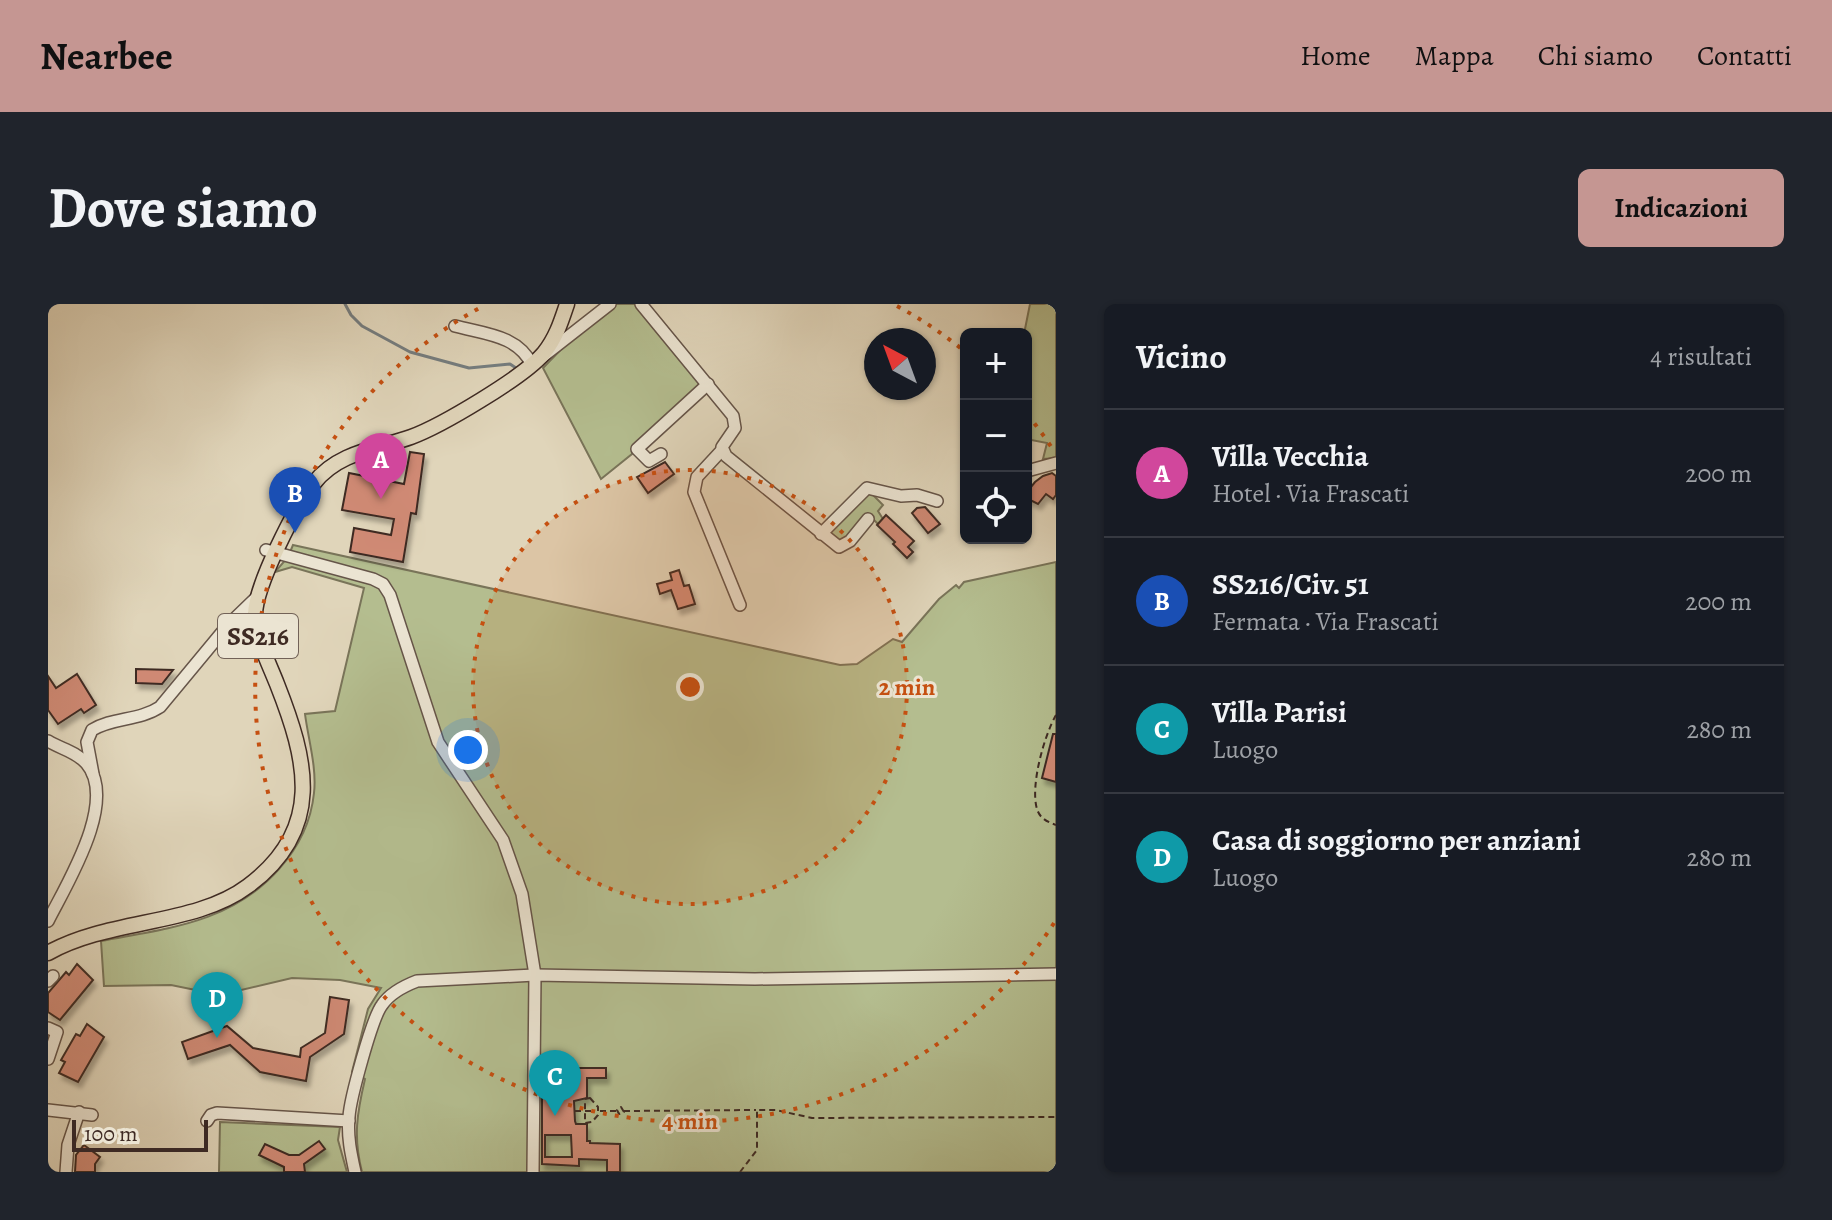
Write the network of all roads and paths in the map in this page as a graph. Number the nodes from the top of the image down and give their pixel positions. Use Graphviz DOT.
graph roads {
  1 [pos="567,304"];
  2 [pos="610,304"];
  3 [pos="641,304"];
  4 [pos="455,326"];
  5 [pos="532,365"];
  6 [pos="708,384"];
  7 [pos="722,450"];
  8 [pos="661,454"];
  9 [pos="1056,463"];
  10 [pos="1032,470"];
  11 [pos="937,501"];
  12 [pos="868,519"];
  13 [pos="821,534"];
  14 [pos="270,552"];
  15 [pos="257,597"];
  16 [pos="740,605"];
  17 [pos="1056,715"];
  18 [pos="48,741"];
  19 [pos="93,774"];
  20 [pos="1056,825"];
  21 [pos="48,921"];
  22 [pos="48,953"];
  23 [pos="1056,974"];
  24 [pos="535,975"];
  25 [pos="48,1028"];
  26 [pos="48,1059"];
  27 [pos="48,1110"];
  28 [pos="757,1110"];
  29 [pos="575,1111"];
  30 [pos="585,1111"];
  31 [pos="597,1111"];
  32 [pos="79,1112"];
  33 [pos="92,1115"];
  34 [pos="1056,1117"];
  35 [pos="207,1121"];
  36 [pos="349,1121"];
  37 [pos="66,1172"];
  38 [pos="355,1172"];
  39 [pos="533,1172"];
  40 [pos="740,1172"];
  1 -- 5 [label="main road, SS216"];
  2 -- 5 [label="street"];
  3 -- 6 [label="street"];
  4 -- 5 [label="street"];
  5 -- 14 [label="main road, SS216"];
  6 -- 7 [label="street"];
  6 -- 8 [label="street"];
  7 -- 13 [label="street"];
  7 -- 16 [label="street"];
  9 -- 10 [label="street"];
  11 -- 13 [label="street"];
  12 -- 13 [label="street"];
  14 -- 15 [label="main road, SS216"];
  14 -- 24 [label="street"];
  15 -- 19 [label="street"];
  15 -- 22 [label="main road, SS216"];
  17 -- 20 [label="path"];
  18 -- 19 [label="street"];
  19 -- 21 [label="street"];
  23 -- 24 [label="street"];
  24 -- 36 [label="street"];
  24 -- 39 [label="street"];
  25 -- 26 [label="street"];
  27 -- 32 [label="street"];
  28 -- 31 [label="path"];
  28 -- 34 [label="path"];
  28 -- 40 [label="path"];
  29 -- 30 [label="path"];
  30 -- 31 [label="path"];
  30 -- 31 [label="path"];
  30 -- 31 [label="path"];
  32 -- 33 [label="street"];
  32 -- 37 [label="street"];
  35 -- 36 [label="street"];
  36 -- 38 [label="street"];
}
